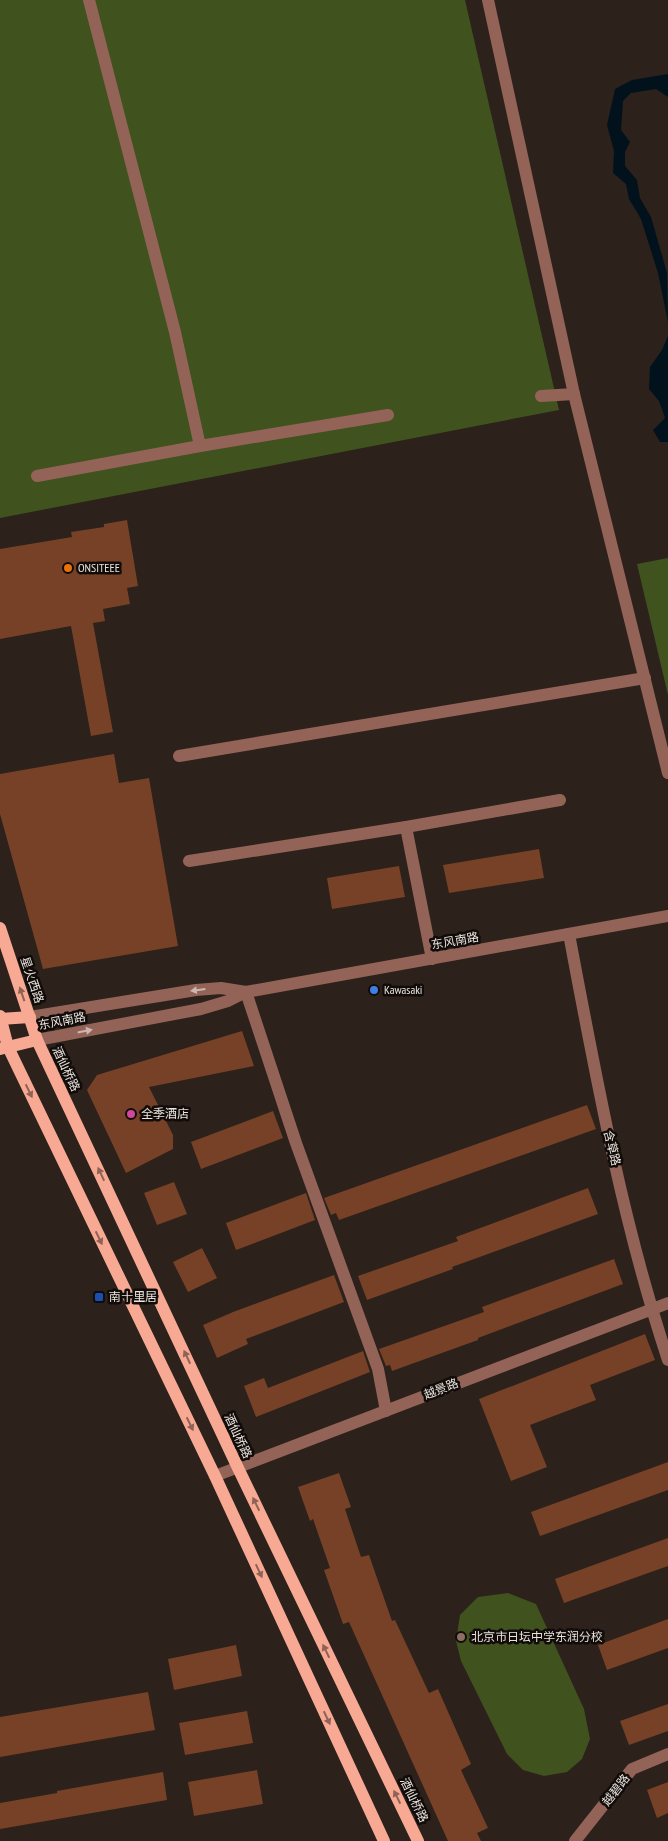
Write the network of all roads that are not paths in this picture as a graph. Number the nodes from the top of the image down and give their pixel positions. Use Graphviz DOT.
graph roads {
  1 [pos="89,0"];
  2 [pos="488,0"];
  3 [pos="574,394"];
  4 [pos="541,396"];
  5 [pos="388,415"];
  6 [pos="200,446"];
  7 [pos="36,476"];
  8 [pos="645,678"];
  9 [pos="179,756"];
  10 [pos="668,773"];
  11 [pos="560,800"];
  12 [pos="406,827"];
  13 [pos="189,861"];
  14 [pos="668,916"];
  15 [pos="0,928"];
  16 [pos="569,934"];
  17 [pos="432,959"];
  18 [pos="246,992"];
  19 [pos="30,1017"];
  20 [pos="0,1018"];
  21 [pos="38,1040"];
  22 [pos="4,1048"];
  23 [pos="668,1303"];
  24 [pos="651,1309"];
  25 [pos="668,1360"];
  26 [pos="386,1411"];
  27 [pos="238,1468"];
  28 [pos="215,1476"];
  29 [pos="668,1754"];
  30 [pos="384,1841"];
  31 [pos="418,1841"];
  32 [pos="575,1841"];
  1 -- 6 [label="street"];
  2 -- 3 [label="street"];
  3 -- 4 [label="street"];
  3 -- 8 [label="street"];
  5 -- 6 [label="street"];
  6 -- 7 [label="street"];
  8 -- 9 [label="street"];
  8 -- 10 [label="street"];
  11 -- 12 [label="street"];
  12 -- 13 [label="street"];
  12 -- 17 [label="street"];
  14 -- 16 [label="street, 东风南路"];
  19 -- 15 [label="main road, 星火西路, one-way"];
  16 -- 17 [label="street, 东风南路"];
  16 -- 24 [label="street, 含草路"];
  17 -- 18 [label="street, 东风南路"];
  18 -- 19 [label="street, 东风南路, one-way"];
  21 -- 18 [label="street, 东风南路, one-way"];
  18 -- 26 [label="street"];
  19 -- 20 [label="main road, 东风南路"];
  19 -- 21 [label="main road, 星火西路"];
  20 -- 22 [label="main road"];
  21 -- 22 [label="main road, 东风南路"];
  27 -- 21 [label="main road, 酒仙桥路, one-way"];
  22 -- 28 [label="main road, one-way"];
  23 -- 24 [label="street, 越景路"];
  24 -- 25 [label="street, 含草路"];
  24 -- 26 [label="street, 越景路"];
  26 -- 27 [label="street, 越景路"];
  27 -- 28 [label="street, 越景路"];
  31 -- 27 [label="main road, 酒仙桥路, one-way"];
  28 -- 30 [label="main road, one-way"];
  29 -- 32 [label="street, 越碧路"];
}
